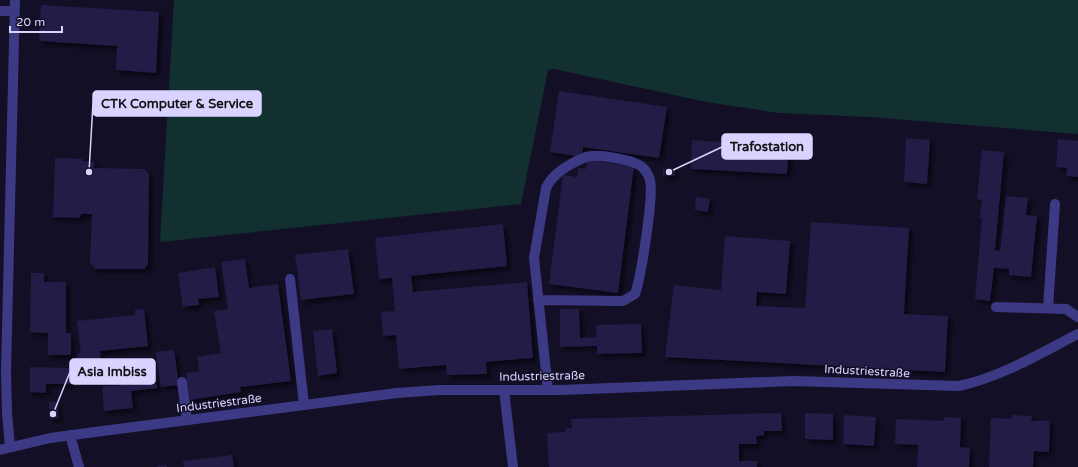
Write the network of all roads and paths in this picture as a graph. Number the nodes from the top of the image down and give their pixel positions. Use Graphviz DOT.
graph roads {
  1 [pos="15,0"];
  2 [pos="0,11"];
  3 [pos="14,11"];
  4 [pos="1055,204"];
  5 [pos="5,237"];
  6 [pos="290,279"];
  7 [pos="538,300"];
  8 [pos="996,307"];
  9 [pos="1048,308"];
  10 [pos="4,314"];
  11 [pos="1078,317"];
  12 [pos="4,332"];
  13 [pos="1078,334"];
  14 [pos="3,371"];
  15 [pos="182,382"];
  16 [pos="3,388"];
  17 [pos="504,390"];
  18 [pos="548,390"];
  19 [pos="304,405"];
  20 [pos="187,420"];
  21 [pos="70,435"];
  22 [pos="5,448"];
  23 [pos="79,467"];
  24 [pos="513,467"];
  1 -- 3 [label="street"];
  2 -- 3 [label="street"];
  3 -- 5 [label="street"];
  4 -- 9 [label="street"];
  5 -- 10 [label="street"];
  6 -- 19 [label="street"];
  7 -- 7 [label="street"];
  7 -- 18 [label="street"];
  8 -- 9 [label="street"];
  9 -- 11 [label="street"];
  10 -- 12 [label="street"];
  12 -- 14 [label="street"];
  13 -- 18 [label="street, Industriestraße"];
  14 -- 16 [label="street"];
  15 -- 20 [label="street"];
  16 -- 22 [label="street"];
  17 -- 18 [label="street, Industriestraße"];
  17 -- 19 [label="street, Industriestraße"];
  17 -- 24 [label="street"];
  19 -- 20 [label="street, Industriestraße"];
  20 -- 21 [label="street, Industriestraße"];
  21 -- 22 [label="street, Industriestraße"];
  21 -- 23 [label="street"];
}
